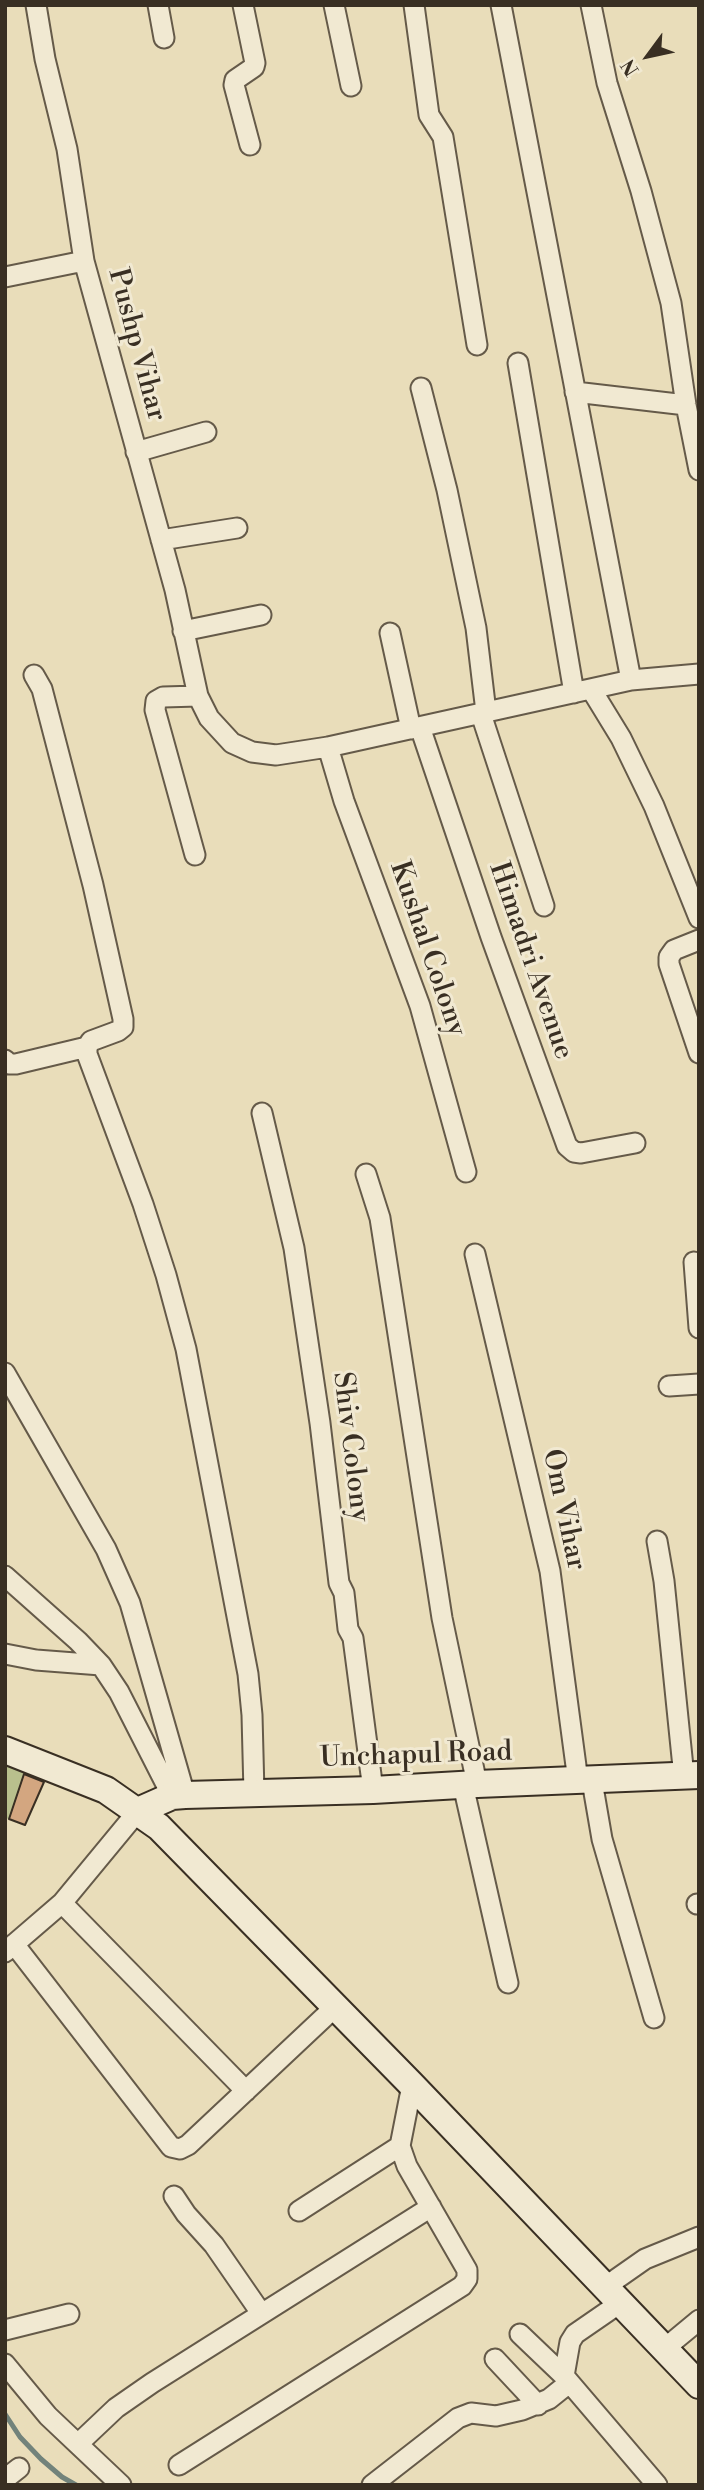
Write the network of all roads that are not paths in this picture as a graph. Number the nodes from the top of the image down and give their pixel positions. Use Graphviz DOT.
graph roads {
  1 [pos="36,5"];
  2 [pos="158,5"];
  3 [pos="243,5"];
  4 [pos="334,5"];
  5 [pos="414,5"];
  6 [pos="501,5"];
  7 [pos="591,5"];
  8 [pos="164,38"];
  9 [pos="351,86"];
  10 [pos="250,145"];
  11 [pos="84,261"];
  12 [pos="5,276"];
  13 [pos="477,345"];
  14 [pos="518,363"];
  15 [pos="421,388"];
  16 [pos="575,392"];
  17 [pos="686,405"];
  18 [pos="206,432"];
  19 [pos="136,452"];
  20 [pos="699,470"];
  21 [pos="237,528"];
  22 [pos="161,540"];
  23 [pos="261,615"];
  24 [pos="183,631"];
  25 [pos="390,633"];
  26 [pos="699,674"];
  27 [pos="34,675"];
  28 [pos="631,680"];
  29 [pos="583,691"];
  30 [pos="198,696"];
  31 [pos="483,713"];
  32 [pos="415,728"];
  33 [pos="328,747"];
  34 [pos="195,855"];
  35 [pos="544,906"];
  36 [pos="699,918"];
  37 [pos="699,940"];
  38 [pos="87,1047"];
  39 [pos="699,1053"];
  40 [pos="5,1060"];
  41 [pos="262,1113"];
  42 [pos="635,1143"];
  43 [pos="466,1172"];
  44 [pos="366,1174"];
  45 [pos="475,1254"];
  46 [pos="694,1262"];
  47 [pos="699,1328"];
  48 [pos="5,1373"];
  49 [pos="699,1384"];
  50 [pos="669,1386"];
  51 [pos="657,1541"];
  52 [pos="5,1576"];
  53 [pos="5,1654"];
  54 [pos="101,1665"];
  55 [pos="5,1750"];
  56 [pos="692,1776"];
  57 [pos="585,1781"];
  58 [pos="470,1784"];
  59 [pos="373,1790"];
  60 [pos="254,1793"];
  61 [pos="178,1796"];
  62 [pos="138,1811"];
  63 [pos="62,1903"];
  64 [pos="9,1948"];
  65 [pos="508,1983"];
  66 [pos="335,2007"];
  67 [pos="654,2018"];
  68 [pos="412,2085"];
  69 [pos="246,2091"];
  70 [pos="400,2146"];
  71 [pos="174,2196"];
  72 [pos="430,2207"];
  73 [pos="299,2211"];
  74 [pos="699,2237"];
  75 [pos="612,2295"];
  76 [pos="261,2313"];
  77 [pos="69,2314"];
  78 [pos="699,2320"];
  79 [pos="5,2330"];
  80 [pos="520,2334"];
  81 [pos="664,2348"];
  82 [pos="495,2359"];
  83 [pos="5,2364"];
  84 [pos="566,2379"];
  85 [pos="699,2385"];
  86 [pos="538,2405"];
  87 [pos="79,2443"];
  88 [pos="179,2465"];
  89 [pos="121,2485"];
  90 [pos="372,2485"];
  91 [pos="657,2485"];
  1 -- 11 [label="street, Pushp Vihar"];
  2 -- 8 [label="street"];
  3 -- 10 [label="street"];
  4 -- 9 [label="street"];
  5 -- 13 [label="street"];
  6 -- 16 [label="street"];
  7 -- 17 [label="street"];
  11 -- 12 [label="street"];
  11 -- 19 [label="street, Pushp Vihar"];
  14 -- 29 [label="street"];
  15 -- 31 [label="street"];
  16 -- 17 [label="street"];
  16 -- 28 [label="street"];
  17 -- 20 [label="street"];
  18 -- 19 [label="street"];
  19 -- 22 [label="street, Pushp Vihar"];
  21 -- 22 [label="street"];
  22 -- 24 [label="street, Pushp Vihar"];
  23 -- 24 [label="street"];
  24 -- 30 [label="street, Pushp Vihar"];
  25 -- 32 [label="street, Himadri Avenue"];
  26 -- 28 [label="street, Pushp Vihar"];
  27 -- 38 [label="street"];
  28 -- 29 [label="street, Pushp Vihar"];
  29 -- 31 [label="street, Pushp Vihar"];
  29 -- 36 [label="street"];
  30 -- 33 [label="street, Pushp Vihar"];
  30 -- 34 [label="street"];
  31 -- 32 [label="street, Pushp Vihar"];
  31 -- 35 [label="street"];
  32 -- 33 [label="street, Pushp Vihar"];
  32 -- 42 [label="street, Himadri Avenue"];
  33 -- 43 [label="street, Kushal Colony"];
  37 -- 39 [label="street"];
  38 -- 40 [label="street"];
  38 -- 60 [label="street"];
  41 -- 59 [label="street, Shiv Colony"];
  44 -- 58 [label="street"];
  45 -- 57 [label="street, Om Vihar"];
  46 -- 47 [label="street"];
  48 -- 61 [label="street"];
  49 -- 50 [label="street"];
  51 -- 56 [label="street"];
  52 -- 54 [label="street"];
  53 -- 54 [label="street"];
  54 -- 61 [label="street"];
  55 -- 62 [label="street"];
  56 -- 57 [label="street, Unchapul Road"];
  57 -- 58 [label="street, Unchapul Road"];
  57 -- 67 [label="street, Om Vihar"];
  58 -- 59 [label="street, Unchapul Road"];
  58 -- 65 [label="street"];
  59 -- 60 [label="street, Unchapul Road"];
  60 -- 61 [label="street, Unchapul Road"];
  61 -- 62 [label="street, Unchapul Road"];
  62 -- 63 [label="street"];
  62 -- 66 [label="street"];
  63 -- 64 [label="street"];
  63 -- 69 [label="street"];
  64 -- 69 [label="street"];
  66 -- 68 [label="street"];
  66 -- 69 [label="street"];
  68 -- 70 [label="street"];
  68 -- 75 [label="street"];
  70 -- 72 [label="street"];
  70 -- 73 [label="street"];
  71 -- 76 [label="street"];
  72 -- 76 [label="street"];
  72 -- 88 [label="street"];
  74 -- 75 [label="street"];
  75 -- 81 [label="street"];
  75 -- 84 [label="street"];
  76 -- 87 [label="street"];
  77 -- 79 [label="street"];
  78 -- 81 [label="street"];
  80 -- 84 [label="street"];
  81 -- 85 [label="street"];
  82 -- 86 [label="street"];
  83 -- 87 [label="street"];
  84 -- 86 [label="street"];
  84 -- 91 [label="street"];
  86 -- 90 [label="street"];
  87 -- 89 [label="street"];
}
